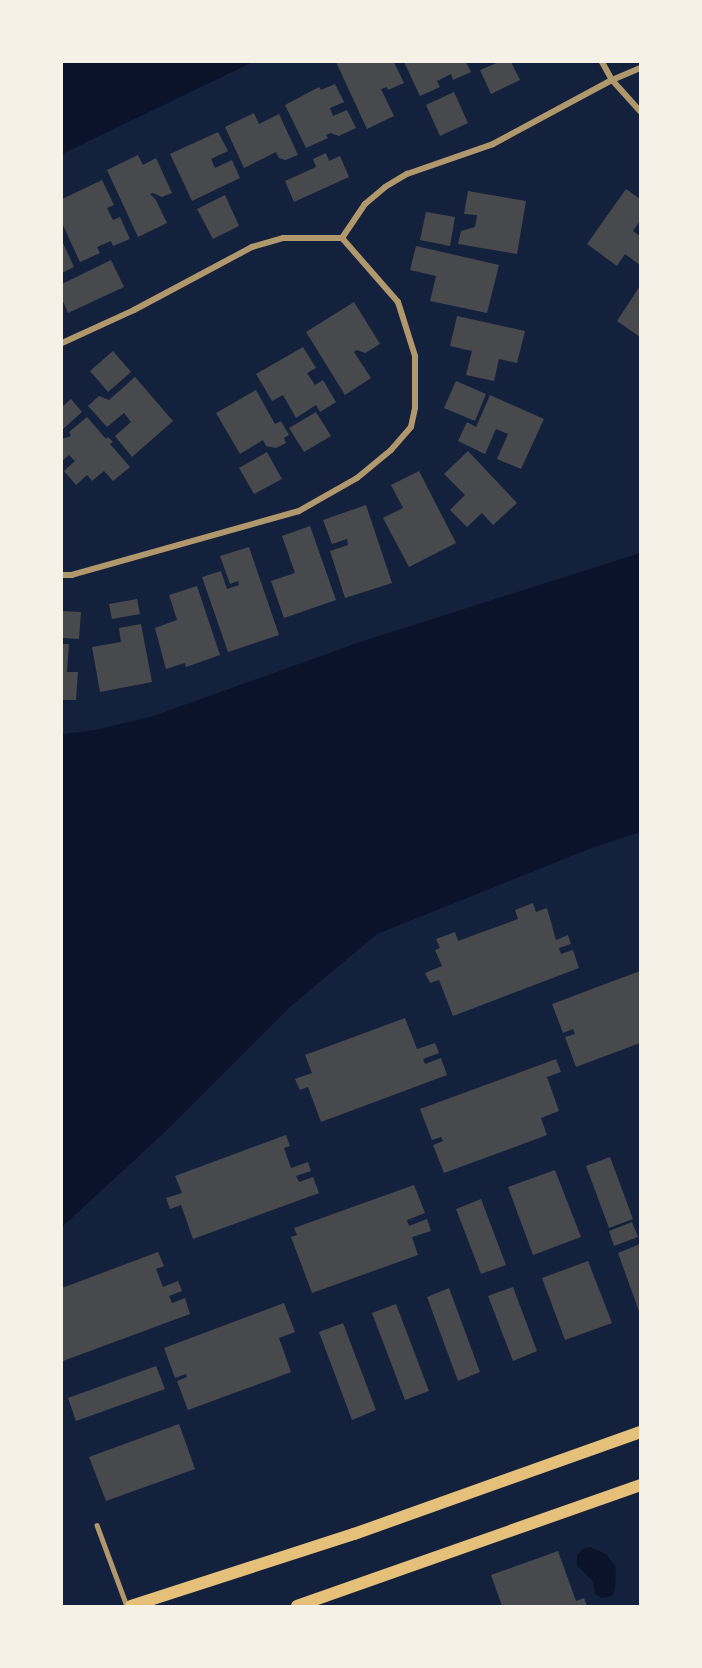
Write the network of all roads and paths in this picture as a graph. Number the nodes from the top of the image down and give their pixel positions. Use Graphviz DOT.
graph roads {
  1 [pos="602,62"];
  2 [pos="640,68"];
  3 [pos="612,80"];
  4 [pos="640,111"];
  5 [pos="342,238"];
  6 [pos="62,343"];
  7 [pos="62,575"];
  8 [pos="640,1432"];
  9 [pos="640,1485"];
  10 [pos="97,1525"];
  11 [pos="129,1606"];
  12 [pos="297,1606"];
  1 -- 3 [label="street"];
  2 -- 3 [label="street"];
  3 -- 4 [label="street"];
  3 -- 5 [label="street"];
  5 -- 6 [label="street"];
  5 -- 7 [label="street"];
  8 -- 11 [label="main road"];
  9 -- 12 [label="main road"];
  10 -- 11 [label="lane"];
}
